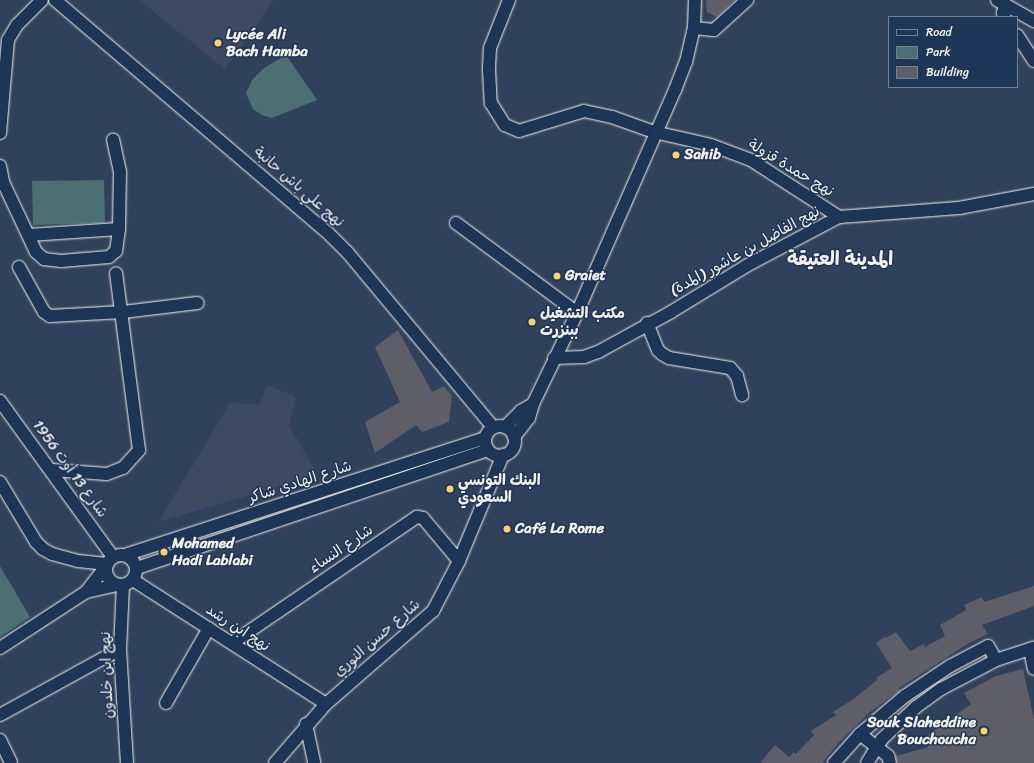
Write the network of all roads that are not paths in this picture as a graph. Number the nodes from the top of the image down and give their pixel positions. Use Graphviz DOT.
graph roads {
  1 [pos="42,0"];
  2 [pos="56,0"];
  3 [pos="509,0"];
  4 [pos="695,0"];
  5 [pos="747,0"];
  6 [pos="1001,2"];
  7 [pos="1004,16"];
  8 [pos="1034,21"];
  9 [pos="694,28"];
  10 [pos="1018,37"];
  11 [pos="1034,61"];
  12 [pos="3,90"];
  13 [pos="654,132"];
  14 [pos="0,133"];
  15 [pos="113,140"];
  16 [pos="0,166"];
  17 [pos="1034,194"];
  18 [pos="839,217"];
  19 [pos="456,223"];
  20 [pos="119,229"];
  21 [pos="29,235"];
  22 [pos="19,267"];
  23 [pos="116,273"];
  24 [pos="197,303"];
  25 [pos="123,312"];
  26 [pos="577,313"];
  27 [pos="648,323"];
  28 [pos="554,358"];
  29 [pos="742,395"];
  30 [pos="0,401"];
  31 [pos="533,404"];
  32 [pos="499,427"];
  33 [pos="514,437"];
  34 [pos="486,444"];
  35 [pos="503,455"];
  36 [pos="52,470"];
  37 [pos="0,482"];
  38 [pos="113,561"];
  39 [pos="459,561"];
  40 [pos="128,580"];
  41 [pos="86,592"];
  42 [pos="209,628"];
  43 [pos="232,643"];
  44 [pos="0,648"];
  45 [pos="1032,648"];
  46 [pos="120,650"];
  47 [pos="996,660"];
  48 [pos="1034,669"];
  49 [pos="166,703"];
  50 [pos="326,704"];
  51 [pos="0,715"];
  52 [pos="306,724"];
  53 [pos="860,734"];
  54 [pos="0,740"];
  55 [pos="877,746"];
  56 [pos="11,763"];
  57 [pos="127,763"];
  58 [pos="275,763"];
  59 [pos="314,763"];
  60 [pos="834,763"];
  61 [pos="867,763"];
  62 [pos="890,763"];
  1 -- 12 [label="street"];
  2 -- 32 [label="street, نهج علي باش حانبة"];
  3 -- 13 [label="street, نهج حمدة قزولة"];
  4 -- 9 [label="street"];
  5 -- 9 [label="street"];
  6 -- 7 [label="street"];
  6 -- 8 [label="street"];
  9 -- 13 [label="street"];
  10 -- 11 [label="street"];
  12 -- 14 [label="street"];
  13 -- 18 [label="street, نهج حمدة قزولة"];
  13 -- 26 [label="street"];
  15 -- 20 [label="street"];
  16 -- 21 [label="street"];
  17 -- 18 [label="street, نهج الفاضل بن عاشور (المدة)"];
  18 -- 27 [label="street, نهج الفاضل بن عاشور (المدة)"];
  19 -- 26 [label="street"];
  20 -- 21 [label="street"];
  20 -- 21 [label="street"];
  22 -- 25 [label="street"];
  23 -- 25 [label="street"];
  24 -- 25 [label="street"];
  25 -- 36 [label="street"];
  26 -- 28 [label="street"];
  27 -- 28 [label="street, نهج الفاضل بن عاشور (المدة)"];
  27 -- 29 [label="street"];
  28 -- 31 [label="street"];
  30 -- 36 [label="street, شارع 13 أوت 1956"];
  31 -- 32 [label="street"];
  31 -- 33 [label="street"];
  32 -- 33 [label="street"];
  32 -- 34 [label="street"];
  33 -- 35 [label="street"];
  34 -- 35 [label="street"];
  34 -- 38 [label="street, شارع الهادي شاكر"];
  34 -- 40 [label="street, شارع الهادي شاكر"];
  35 -- 39 [label="street, شارع حسن النوري"];
  36 -- 38 [label="street, شارع 13 أوت 1956"];
  37 -- 38 [label="street"];
  38 -- 40 [label="street"];
  38 -- 40 [label="street"];
  38 -- 41 [label="street"];
  39 -- 43 [label="street, شارع النساء"];
  39 -- 50 [label="street, شارع حسن النوري"];
  40 -- 41 [label="street, شارع الهادي شاكر"];
  40 -- 42 [label="street, نهج ابن رشد"];
  40 -- 46 [label="street, نهج ابن خلدون"];
  41 -- 44 [label="street"];
  42 -- 43 [label="street, نهج ابن رشد"];
  42 -- 49 [label="street"];
  43 -- 50 [label="street, نهج ابن رشد"];
  45 -- 47 [label="street"];
  45 -- 48 [label="street"];
  46 -- 51 [label="street"];
  46 -- 57 [label="street, نهج ابن خلدون"];
  47 -- 53 [label="street"];
  47 -- 55 [label="street"];
  50 -- 52 [label="street, شارع حسن النوري"];
  52 -- 58 [label="street, شارع حسن النوري"];
  52 -- 59 [label="street"];
  53 -- 55 [label="street"];
  53 -- 60 [label="street"];
  54 -- 56 [label="street"];
  55 -- 61 [label="street"];
  55 -- 62 [label="street"];
}
